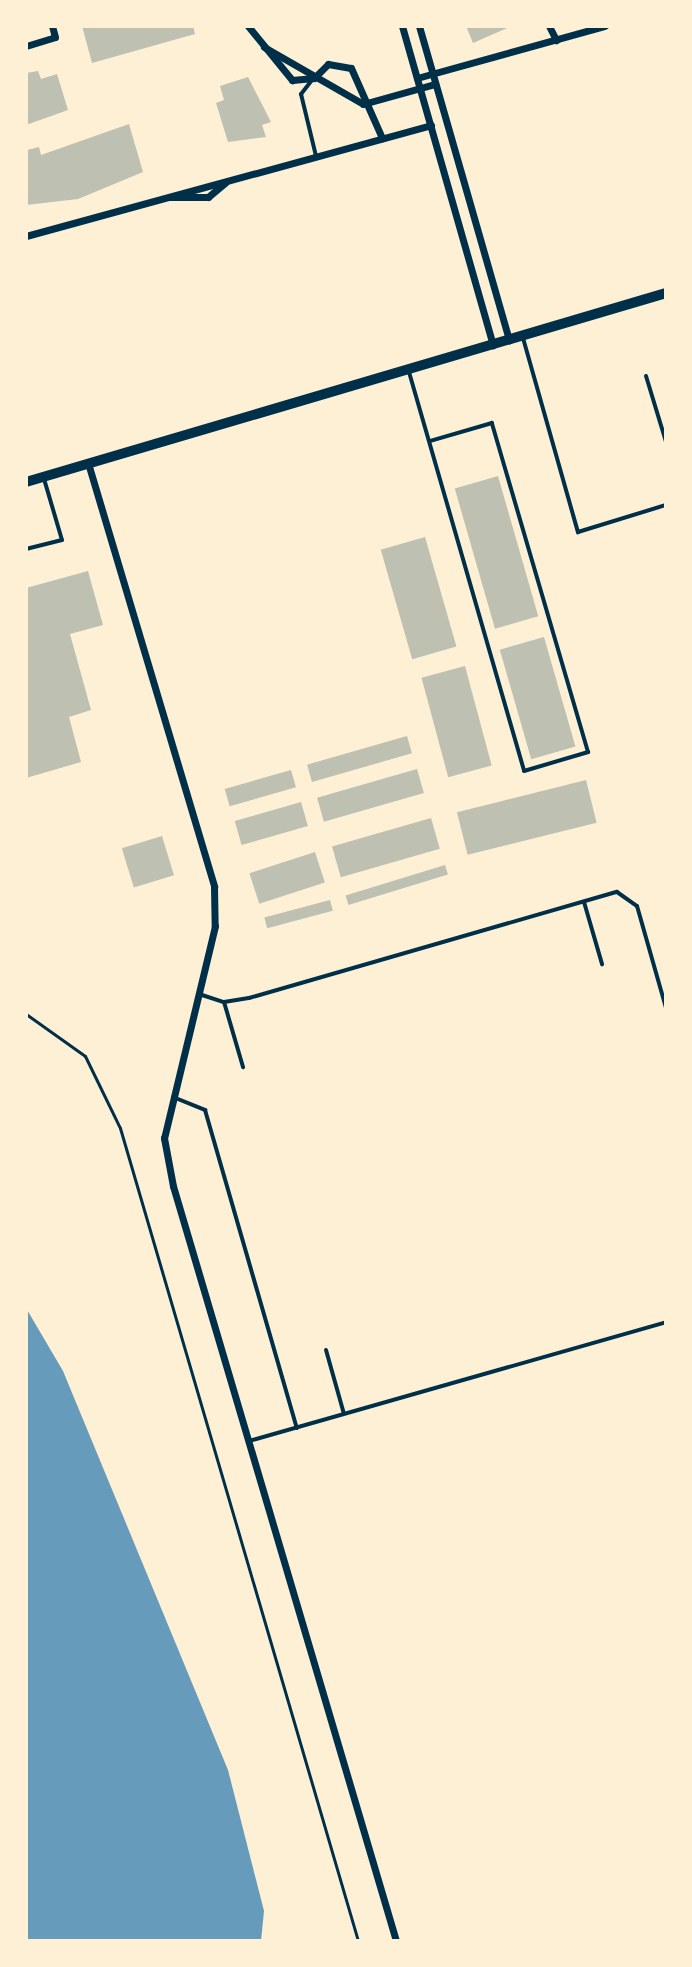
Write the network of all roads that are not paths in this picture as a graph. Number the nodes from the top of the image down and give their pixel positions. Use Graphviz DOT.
graph roads {
  1 [pos="52,26"];
  2 [pos="248,26"];
  3 [pos="402,26"];
  4 [pos="419,26"];
  5 [pos="549,26"];
  6 [pos="605,26"];
  7 [pos="556,40"];
  8 [pos="26,46"];
  9 [pos="262,47"];
  10 [pos="432,74"];
  11 [pos="314,78"];
  12 [pos="417,78"];
  13 [pos="435,84"];
  14 [pos="420,88"];
  15 [pos="371,101"];
  16 [pos="431,125"];
  17 [pos="382,138"];
  18 [pos="316,156"];
  19 [pos="228,181"];
  20 [pos="170,197"];
  21 [pos="26,236"];
  22 [pos="666,293"];
  23 [pos="522,336"];
  24 [pos="509,340"];
  25 [pos="493,345"];
  26 [pos="409,369"];
  27 [pos="646,376"];
  28 [pos="430,441"];
  29 [pos="666,442"];
  30 [pos="88,463"];
  31 [pos="43,476"];
  32 [pos="26,482"];
  33 [pos="666,505"];
  34 [pos="26,549"];
  35 [pos="584,902"];
  36 [pos="602,964"];
  37 [pos="197,993"];
  38 [pos="224,1002"];
  39 [pos="666,1008"];
  40 [pos="243,1067"];
  41 [pos="171,1097"];
  42 [pos="666,1322"];
  43 [pos="326,1350"];
  44 [pos="344,1414"];
  45 [pos="297,1428"];
  46 [pos="249,1441"];
  47 [pos="396,1941"];
  1 -- 8 [label="street"];
  2 -- 9 [label="street"];
  3 -- 12 [label="street"];
  4 -- 10 [label="street"];
  5 -- 7 [label="street"];
  6 -- 7 [label="street"];
  7 -- 10 [label="street"];
  9 -- 11 [label="street"];
  9 -- 11 [label="street"];
  10 -- 12 [label="street"];
  10 -- 13 [label="street"];
  11 -- 15 [label="street"];
  11 -- 15 [label="street"];
  11 -- 18 [label="lane"];
  12 -- 14 [label="street"];
  13 -- 14 [label="street"];
  13 -- 24 [label="street"];
  14 -- 15 [label="street"];
  14 -- 16 [label="street"];
  15 -- 17 [label="street"];
  16 -- 17 [label="street"];
  16 -- 25 [label="street"];
  17 -- 18 [label="street"];
  18 -- 19 [label="street"];
  19 -- 20 [label="street"];
  19 -- 20 [label="street"];
  20 -- 21 [label="street"];
  22 -- 23 [label="main road"];
  23 -- 24 [label="main road"];
  23 -- 33 [label="lane"];
  24 -- 25 [label="main road"];
  25 -- 26 [label="main road"];
  26 -- 28 [label="lane"];
  26 -- 30 [label="main road"];
  27 -- 29 [label="lane"];
  28 -- 28 [label="lane"];
  30 -- 31 [label="main road"];
  30 -- 37 [label="street"];
  31 -- 32 [label="main road"];
  31 -- 34 [label="lane"];
  35 -- 36 [label="lane"];
  35 -- 38 [label="lane"];
  35 -- 39 [label="lane"];
  37 -- 38 [label="lane"];
  37 -- 41 [label="street"];
  38 -- 40 [label="lane"];
  41 -- 45 [label="lane"];
  41 -- 46 [label="street"];
  42 -- 44 [label="lane"];
  43 -- 44 [label="lane"];
  44 -- 45 [label="lane"];
  45 -- 46 [label="lane"];
  46 -- 47 [label="street"];
}
